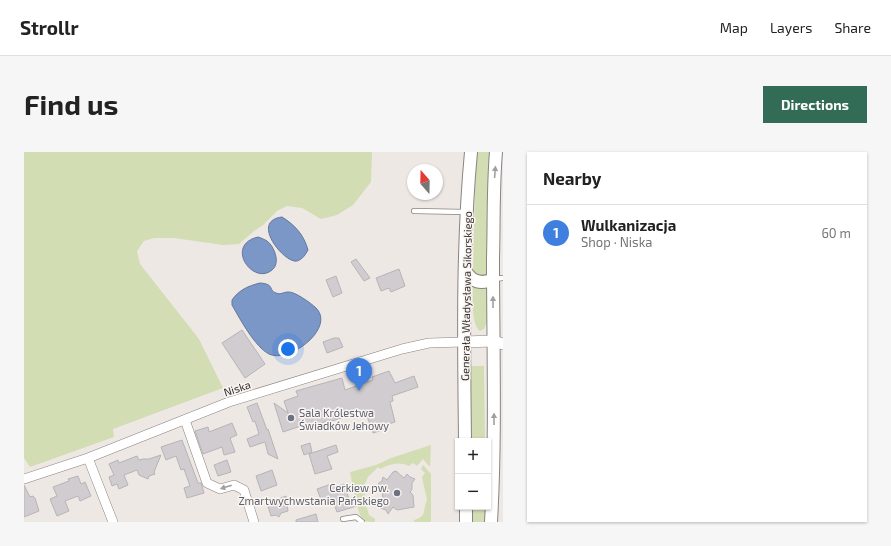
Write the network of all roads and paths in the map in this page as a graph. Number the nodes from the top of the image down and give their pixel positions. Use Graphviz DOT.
graph roads {
  1 [pos="471,152"];
  2 [pos="496,152"];
  3 [pos="414,211"];
  4 [pos="466,212"];
  5 [pos="465,270"];
  6 [pos="498,279"];
  7 [pos="500,341"];
  8 [pos="464,342"];
  9 [pos="185,420"];
  10 [pos="465,438"];
  11 [pos="88,458"];
  12 [pos="499,464"];
  13 [pos="24,479"];
  14 [pos="466,510"];
  15 [pos="343,519"];
  16 [pos="113,522"];
  17 [pos="254,522"];
  18 [pos="362,522"];
  19 [pos="466,522"];
  20 [pos="491,522"];
  1 -- 4 [label="main road, Generała Władysława Sikorskiego"];
  6 -- 2 [label="main road, one-way"];
  3 -- 4 [label="lane"];
  4 -- 5 [label="main road, Generała Władysława Sikorskiego"];
  5 -- 6 [label="main road"];
  5 -- 8 [label="main road, Generała Władysława Sikorskiego"];
  7 -- 6 [label="main road, one-way"];
  7 -- 8 [label="street"];
  12 -- 7 [label="main road, one-way"];
  8 -- 9 [label="street, Niska"];
  8 -- 10 [label="main road, Generała Władysława Sikorskiego"];
  9 -- 11 [label="street, Niska"];
  17 -- 9 [label="street, one-way"];
  11 -- 13 [label="street, Niska"];
  11 -- 16 [label="street"];
  12 -- 20 [label="main road"];
  14 -- 19 [label="main road"];
  15 -- 18 [label="lane"];
}
